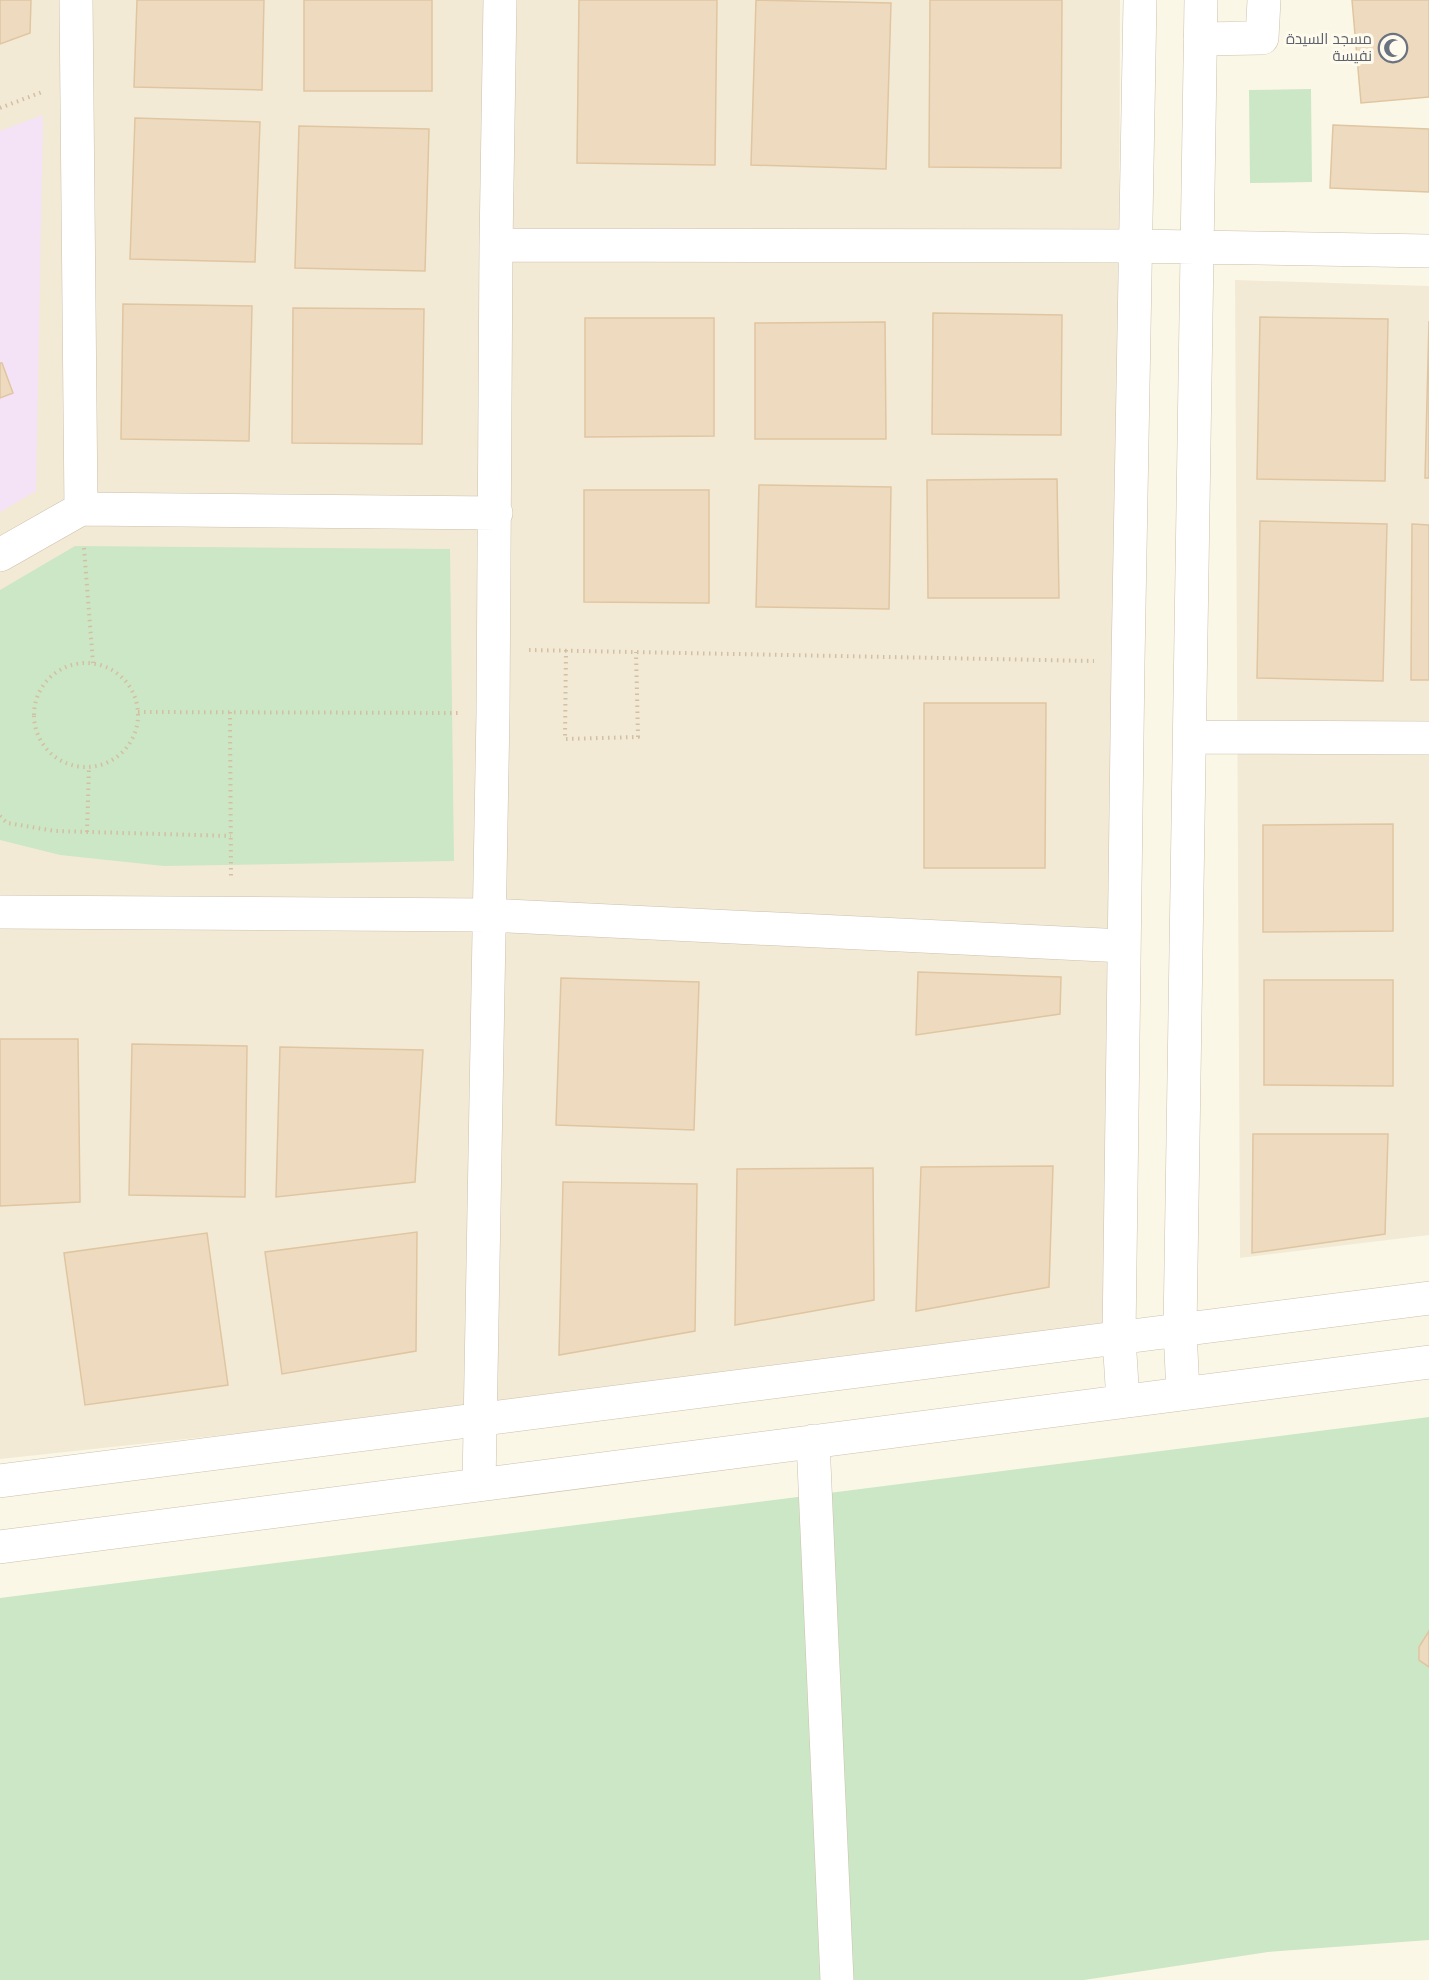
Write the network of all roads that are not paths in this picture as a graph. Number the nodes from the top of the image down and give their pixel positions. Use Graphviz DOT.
graph roads {
  1 [pos="76,0"];
  2 [pos="500,0"];
  3 [pos="1140,0"];
  4 [pos="1201,0"];
  5 [pos="1264,0"];
  6 [pos="1200,39"];
  7 [pos="496,245"];
  8 [pos="1134,246"];
  9 [pos="1196,246"];
  10 [pos="1429,251"];
  11 [pos="81,508"];
  12 [pos="496,513"];
  13 [pos="0,555"];
  14 [pos="1190,737"];
  15 [pos="1429,738"];
  16 [pos="0,912"];
  17 [pos="489,915"];
  18 [pos="1124,946"];
  19 [pos="1429,1298"];
  20 [pos="1180,1330"];
  21 [pos="1119,1338"];
  22 [pos="1429,1362"];
  23 [pos="1183,1393"];
  24 [pos="1123,1401"];
  25 [pos="479,1420"];
  26 [pos="813,1441"];
  27 [pos="0,1481"];
  28 [pos="479,1485"];
  29 [pos="0,1547"];
  30 [pos="837,1980"];
  1 -- 11 [label="street"];
  2 -- 7 [label="street"];
  3 -- 8 [label="street"];
  4 -- 6 [label="street"];
  5 -- 6 [label="street"];
  6 -- 9 [label="street"];
  7 -- 8 [label="street"];
  7 -- 12 [label="street"];
  8 -- 9 [label="street"];
  8 -- 18 [label="street"];
  9 -- 10 [label="street"];
  9 -- 14 [label="street"];
  11 -- 12 [label="street"];
  11 -- 13 [label="street"];
  12 -- 17 [label="street"];
  14 -- 15 [label="street"];
  14 -- 20 [label="street"];
  16 -- 17 [label="street"];
  17 -- 18 [label="street"];
  17 -- 25 [label="street"];
  18 -- 21 [label="street"];
  19 -- 20 [label="street"];
  20 -- 21 [label="street"];
  20 -- 23 [label="street"];
  21 -- 24 [label="street"];
  21 -- 25 [label="street"];
  22 -- 23 [label="street"];
  23 -- 24 [label="street"];
  24 -- 26 [label="street"];
  25 -- 27 [label="street"];
  25 -- 28 [label="street"];
  26 -- 28 [label="street"];
  26 -- 30 [label="street"];
  28 -- 29 [label="street"];
}
